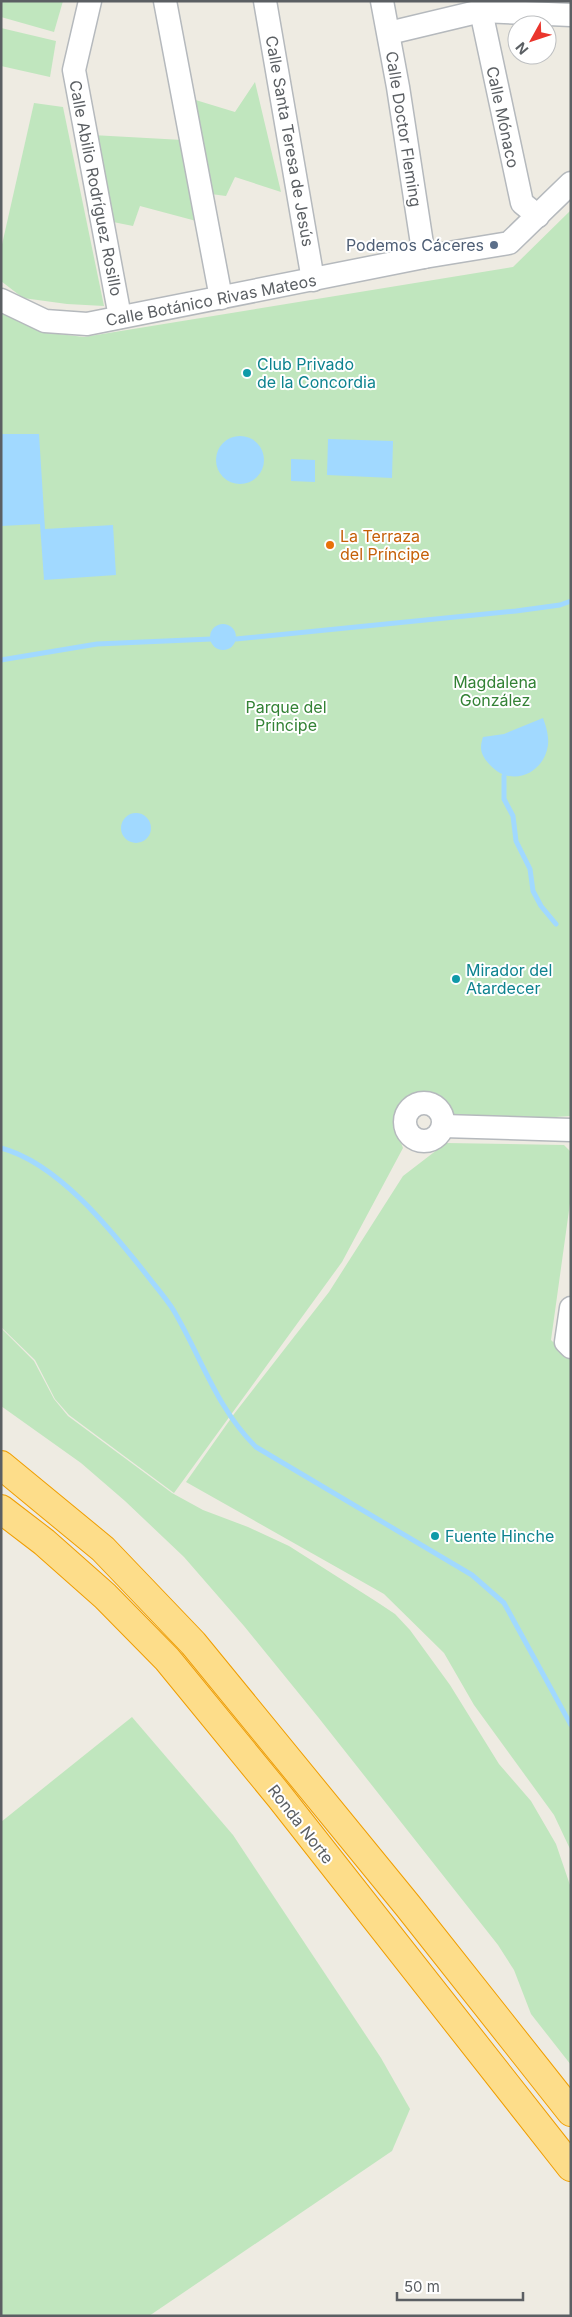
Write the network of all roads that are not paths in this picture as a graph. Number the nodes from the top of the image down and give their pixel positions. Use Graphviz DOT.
graph roads {
  1 [pos="90,1"];
  2 [pos="165,1"];
  3 [pos="265,1"];
  4 [pos="382,1"];
  5 [pos="571,9"];
  6 [pos="481,11"];
  7 [pos="571,15"];
  8 [pos="389,33"];
  9 [pos="571,183"];
  10 [pos="538,216"];
  11 [pos="424,257"];
  12 [pos="314,280"];
  13 [pos="221,298"];
  14 [pos="1,300"];
  15 [pos="120,318"];
  16 [pos="442,1126"];
  17 [pos="571,1130"];
  18 [pos="571,1308"];
  19 [pos="571,1347"];
  20 [pos="1,1465"];
  21 [pos="1,1509"];
  22 [pos="571,2112"];
  23 [pos="571,2166"];
  1 -- 15 [label="street, Calle Abilio Rodríguez Rosillo"];
  2 -- 13 [label="street"];
  3 -- 12 [label="street, Calle Santa Teresa de Jesús"];
  4 -- 8 [label="street, Calle Doctor Fleming"];
  5 -- 7 [label="street"];
  6 -- 7 [label="street"];
  6 -- 8 [label="street"];
  6 -- 10 [label="street, Calle Mónaco"];
  8 -- 11 [label="street, Calle Doctor Fleming"];
  9 -- 10 [label="street, Calle Botánico Rivas Mateos"];
  10 -- 11 [label="street, Calle Botánico Rivas Mateos"];
  11 -- 12 [label="street, Calle Botánico Rivas Mateos"];
  12 -- 13 [label="street, Calle Botánico Rivas Mateos"];
  13 -- 15 [label="street, Calle Botánico Rivas Mateos"];
  14 -- 15 [label="street, Calle Botánico Rivas Mateos"];
  16 -- 17 [label="street"];
  18 -- 19 [label="street"];
  20 -- 22 [label="highway, Ronda Norte"];
  21 -- 23 [label="highway, Ronda Norte"];
}
